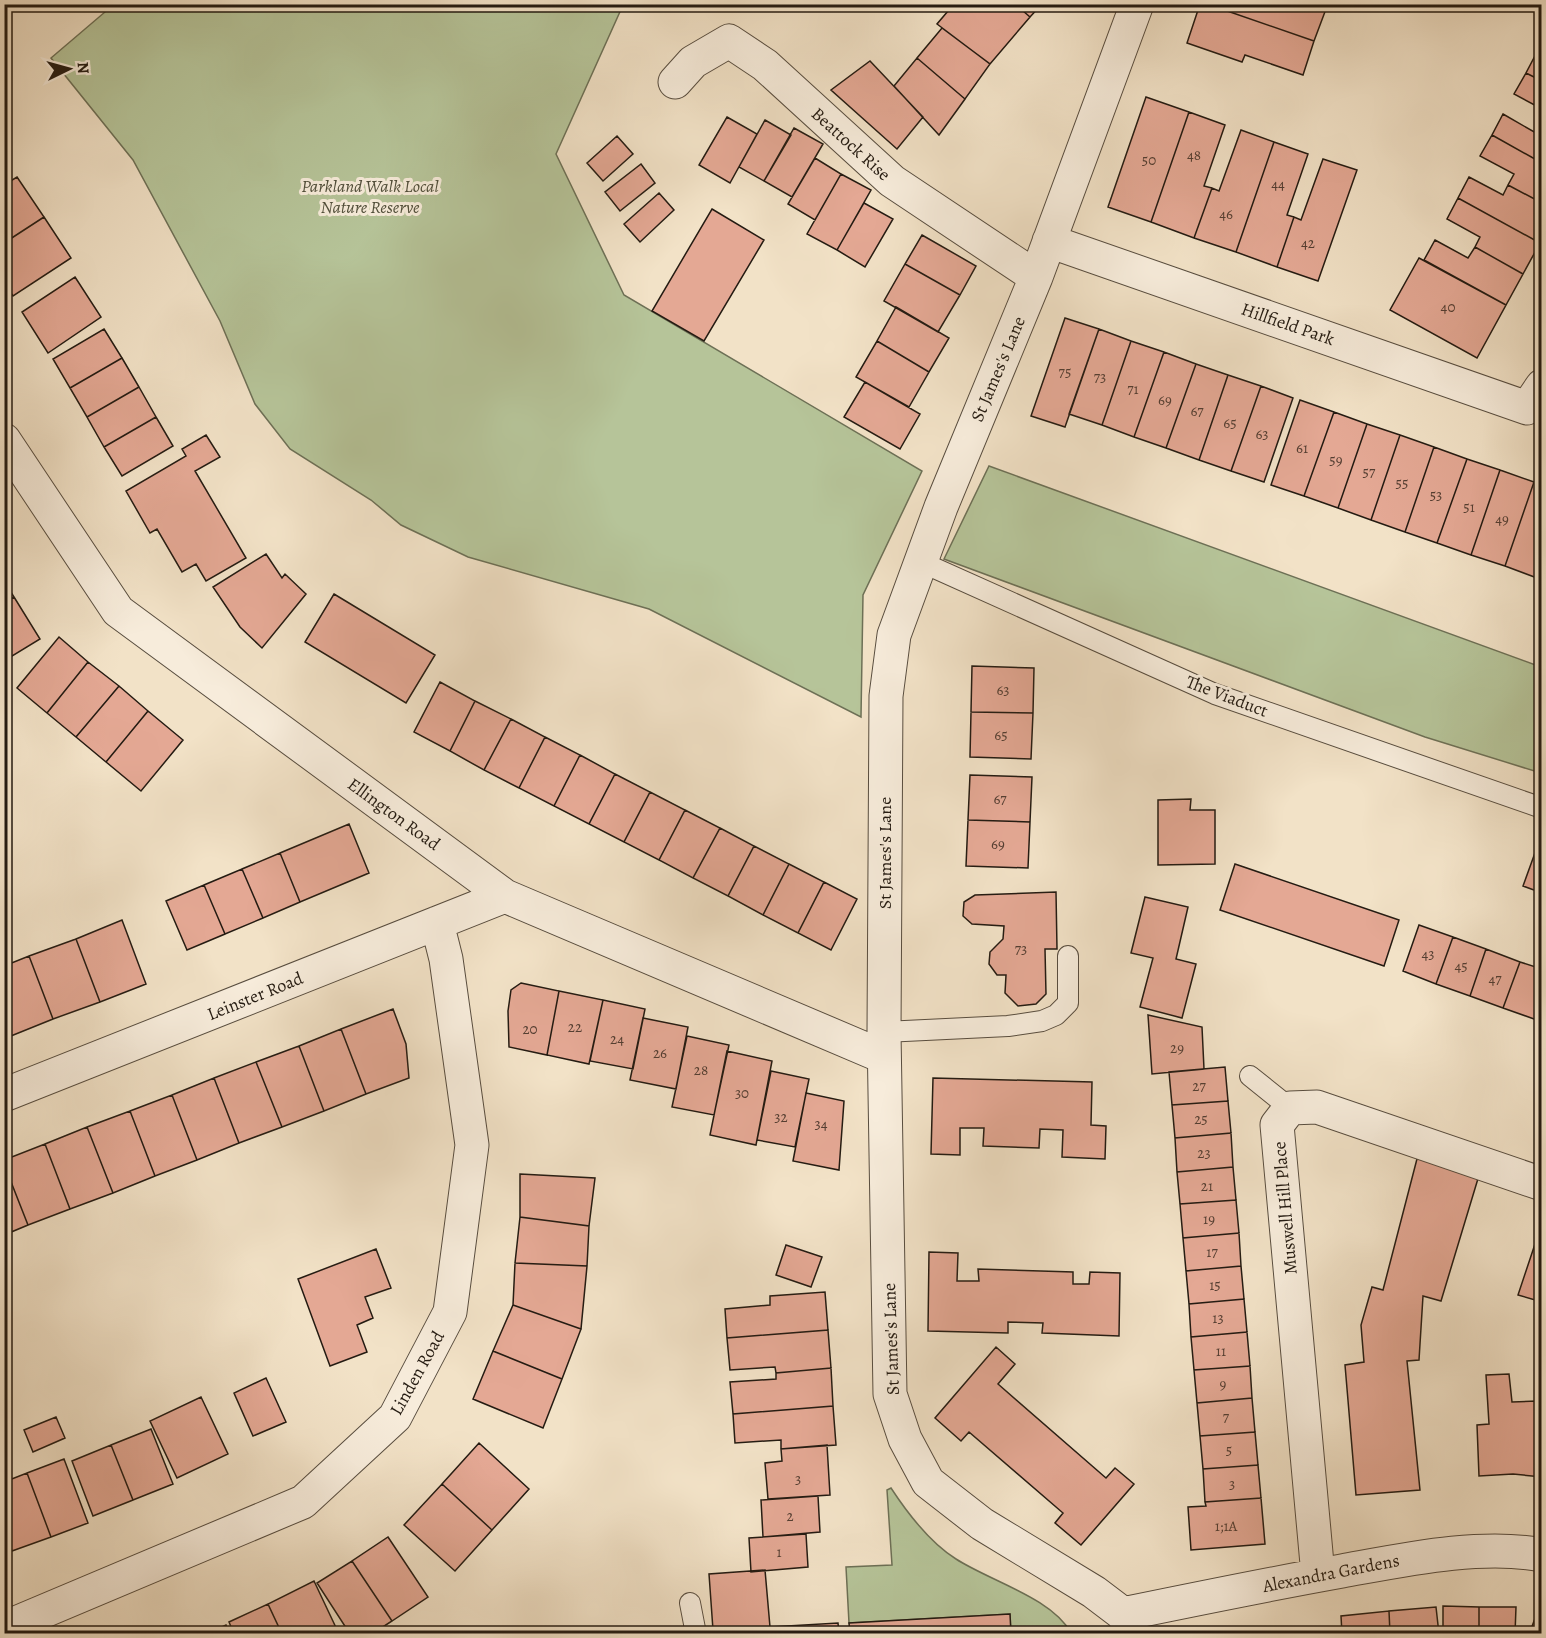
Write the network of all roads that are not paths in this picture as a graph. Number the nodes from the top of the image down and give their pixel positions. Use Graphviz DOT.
graph roads {
  1 [pos="1137,4"];
  2 [pos="675,82"];
  3 [pos="1049,241"];
  4 [pos="1036,277"];
  5 [pos="1537,402"];
  6 [pos="4,440"];
  7 [pos="921,562"];
  8 [pos="1542,808"];
  9 [pos="505,896"];
  10 [pos="437,923"];
  11 [pos="1068,956"];
  12 [pos="884,1044"];
  13 [pos="1250,1076"];
  14 [pos="4,1095"];
  15 [pos="1290,1108"];
  16 [pos="1542,1184"];
  17 [pos="1542,1555"];
  18 [pos="1318,1575"];
  19 [pos="690,1603"];
  20 [pos="1128,1624"];
  21 [pos="4,1628"];
  22 [pos="696,1634"];
  1 -- 3 [label="street, St James's Lane"];
  2 -- 4 [label="street, Beattock Rise"];
  3 -- 4 [label="street, St James's Lane"];
  3 -- 5 [label="street, Hillfield Park"];
  4 -- 7 [label="street, St James's Lane"];
  6 -- 9 [label="street, Ellington Road"];
  7 -- 8 [label="lane, The Viaduct"];
  7 -- 12 [label="street, St James's Lane"];
  9 -- 10 [label="street, Leinster Road"];
  9 -- 12 [label="street, Ellington Road"];
  10 -- 14 [label="street, Leinster Road"];
  10 -- 21 [label="street, Linden Road"];
  11 -- 12 [label="lane"];
  12 -- 20 [label="street, St James's Lane"];
  13 -- 15 [label="lane"];
  15 -- 16 [label="street"];
  15 -- 18 [label="street, Muswell Hill Place"];
  17 -- 18 [label="street, Alexandra Gardens"];
  18 -- 20 [label="street, Alexandra Gardens"];
  19 -- 22 [label="lane"];
}
